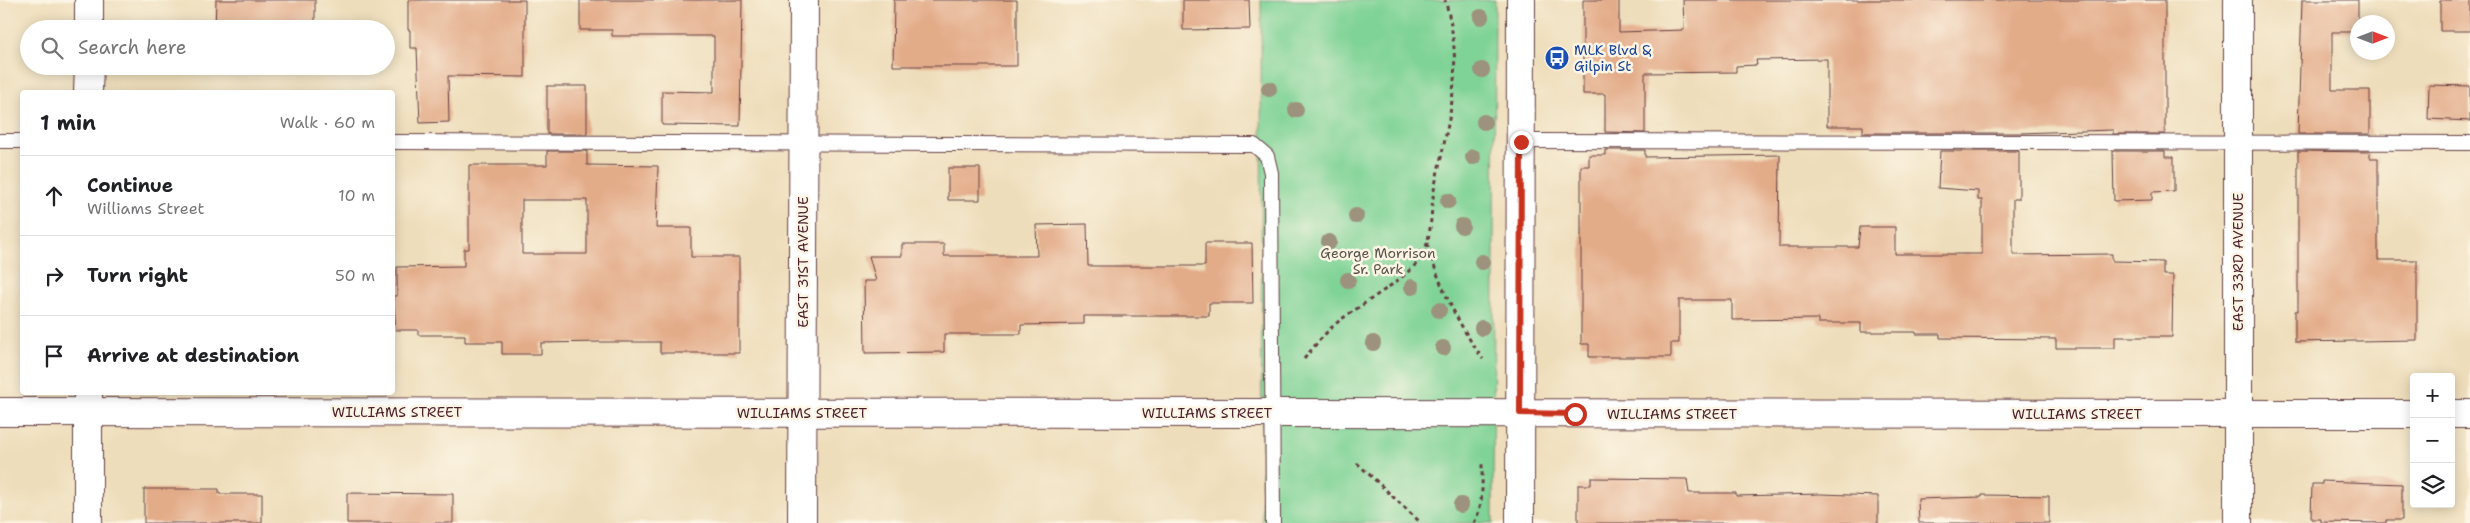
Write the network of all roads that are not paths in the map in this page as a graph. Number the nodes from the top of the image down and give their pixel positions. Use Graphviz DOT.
graph roads {
  1 [pos="89,0"];
  2 [pos="804,0"];
  3 [pos="1521,0"];
  4 [pos="2238,0"];
  5 [pos="89,20"];
  6 [pos="88,75"];
  7 [pos="88,90"];
  8 [pos="0,141"];
  9 [pos="20,141"];
  10 [pos="395,142"];
  11 [pos="1521,142"];
  12 [pos="2238,142"];
  13 [pos="803,143"];
  14 [pos="2470,143"];
  15 [pos="88,402"];
  16 [pos="0,412"];
  17 [pos="802,413"];
  18 [pos="1272,413"];
  19 [pos="1520,413"];
  20 [pos="2410,414"];
  21 [pos="2455,414"];
  22 [pos="2470,414"];
  23 [pos="2238,415"];
  24 [pos="88,523"];
  25 [pos="802,523"];
  26 [pos="1273,523"];
  27 [pos="1520,523"];
  28 [pos="2238,523"];
  1 -- 5 [label="street"];
  2 -- 13 [label="street, EAST 31ST AVENUE"];
  3 -- 11 [label="street"];
  4 -- 12 [label="street, EAST 33RD AVENUE"];
  6 -- 7 [label="street"];
  8 -- 9 [label="lane"];
  10 -- 13 [label="lane"];
  11 -- 12 [label="lane"];
  11 -- 19 [label="street"];
  12 -- 14 [label="lane"];
  12 -- 23 [label="street, EAST 33RD AVENUE"];
  13 -- 17 [label="street, EAST 31ST AVENUE"];
  13 -- 18 [label="lane"];
  15 -- 16 [label="street, WILLIAMS STREET"];
  15 -- 17 [label="street, WILLIAMS STREET"];
  15 -- 24 [label="street"];
  17 -- 18 [label="street, WILLIAMS STREET"];
  17 -- 25 [label="street, EAST 31ST AVENUE"];
  18 -- 19 [label="street, WILLIAMS STREET"];
  18 -- 26 [label="lane"];
  19 -- 23 [label="street, WILLIAMS STREET"];
  19 -- 27 [label="street"];
  20 -- 23 [label="street, WILLIAMS STREET"];
  21 -- 22 [label="street"];
  23 -- 28 [label="street, EAST 33RD AVENUE"];
}
